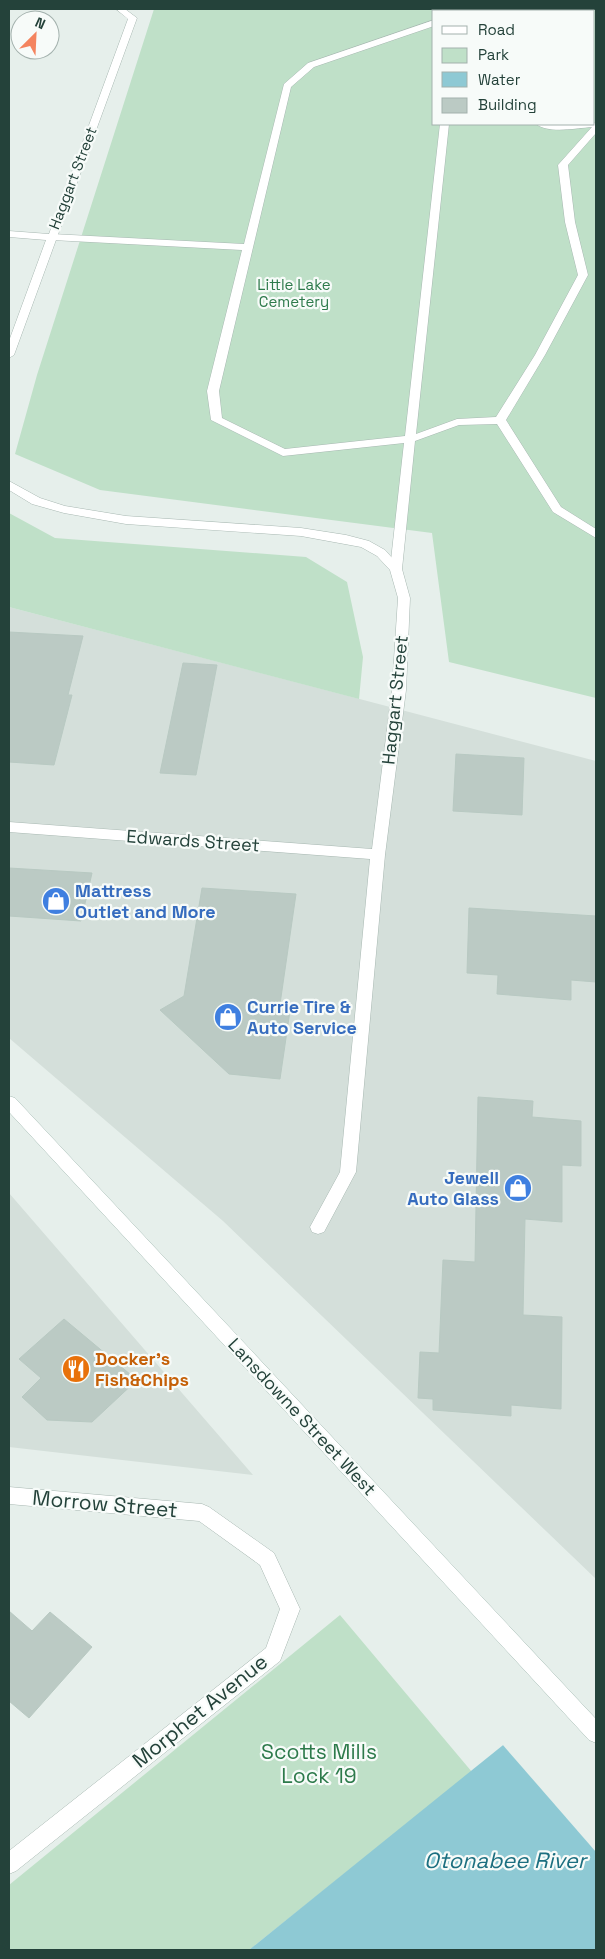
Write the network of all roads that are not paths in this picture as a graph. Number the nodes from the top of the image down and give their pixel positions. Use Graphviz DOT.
graph roads {
  1 [pos="120,9"];
  2 [pos="432,24"];
  3 [pos="444,125"];
  4 [pos="550,125"];
  5 [pos="578,125"];
  6 [pos="596,128"];
  7 [pos="9,234"];
  8 [pos="52,237"];
  9 [pos="248,247"];
  10 [pos="9,355"];
  11 [pos="500,420"];
  12 [pos="410,438"];
  13 [pos="9,485"];
  14 [pos="596,534"];
  15 [pos="396,569"];
  16 [pos="9,827"];
  17 [pos="378,856"];
  18 [pos="9,1102"];
  19 [pos="318,1227"];
  20 [pos="9,1495"];
  21 [pos="202,1512"];
  22 [pos="596,1733"];
  23 [pos="9,1864"];
  1 -- 8 [label="street, Haggart Street"];
  2 -- 9 [label="street"];
  3 -- 12 [label="street"];
  4 -- 5 [label="street"];
  6 -- 11 [label="street"];
  7 -- 8 [label="street"];
  8 -- 9 [label="street"];
  8 -- 10 [label="street, Haggart Street"];
  9 -- 12 [label="street"];
  11 -- 12 [label="street"];
  11 -- 14 [label="street"];
  12 -- 15 [label="street"];
  13 -- 15 [label="street"];
  15 -- 17 [label="street, Haggart Street"];
  16 -- 17 [label="street, Edwards Street"];
  17 -- 19 [label="street, Haggart Street"];
  18 -- 22 [label="street, Lansdowne Street West"];
  20 -- 21 [label="street, Morrow Street"];
  21 -- 23 [label="street, Morphet Avenue"];
}
